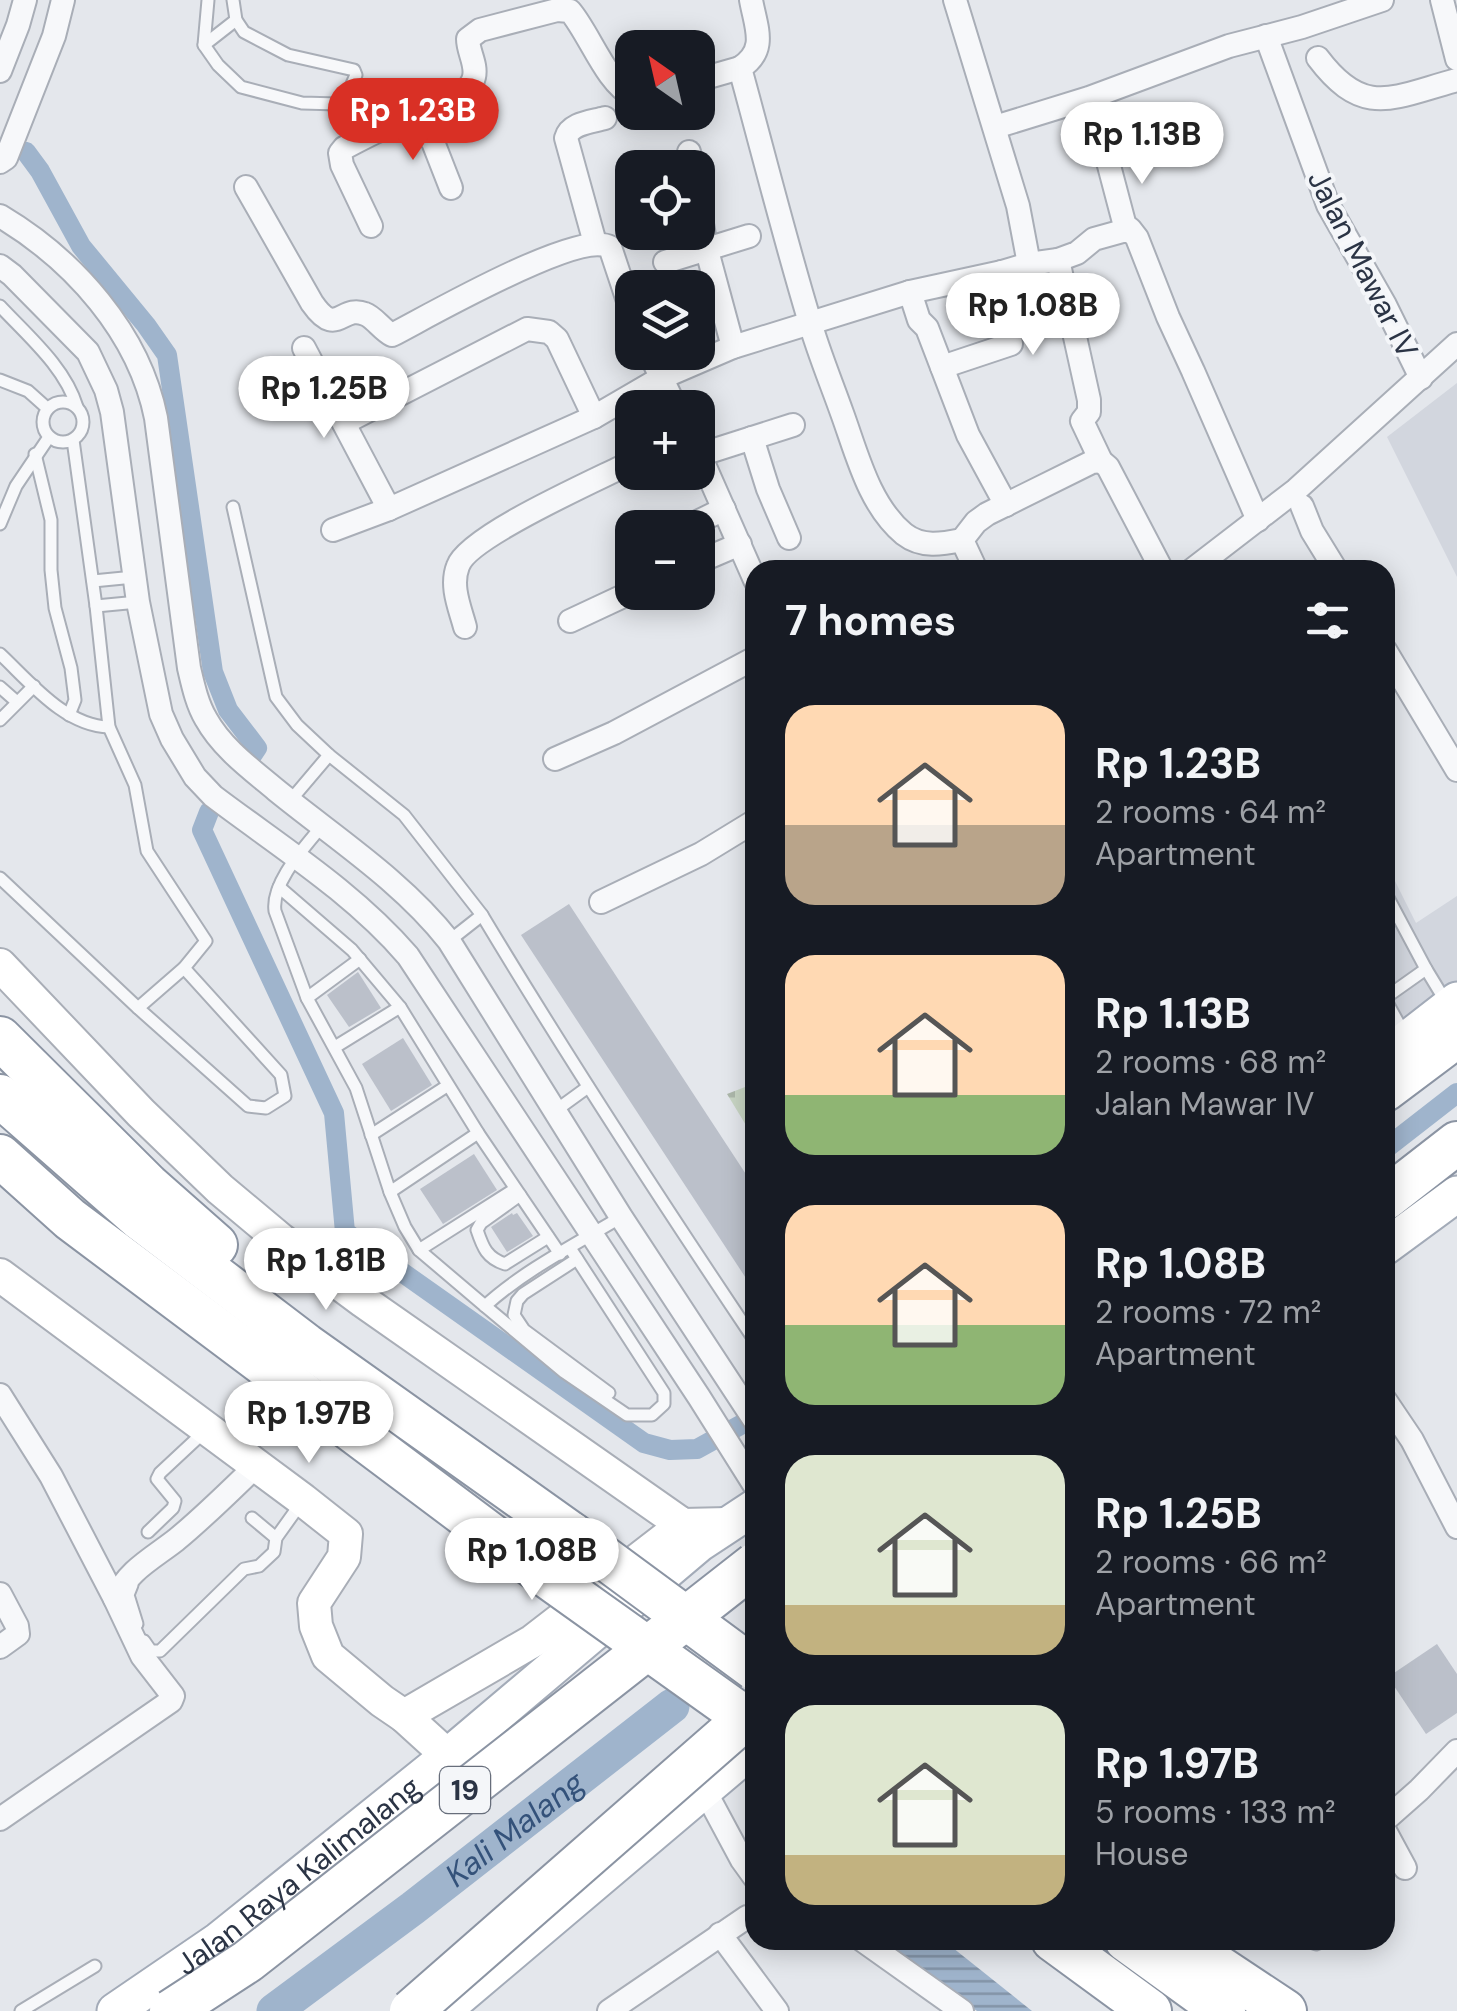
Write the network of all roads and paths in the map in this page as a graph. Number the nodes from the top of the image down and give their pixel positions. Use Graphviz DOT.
graph roads {
  1 [pos="25,0"];
  2 [pos="63,0"];
  3 [pos="208,0"];
  4 [pos="233,0"];
  5 [pos="751,0"];
  6 [pos="955,0"];
  7 [pos="1382,0"];
  8 [pos="1442,0"];
  9 [pos="1321,10"];
  10 [pos="236,20"];
  11 [pos="1266,36"];
  12 [pos="204,45"];
  13 [pos="1318,58"];
  14 [pos="1457,58"];
  15 [pos="740,68"];
  16 [pos="0,72"];
  17 [pos="715,75"];
  18 [pos="615,80"];
  19 [pos="1457,80"];
  20 [pos="415,117"];
  21 [pos="605,118"];
  22 [pos="995,127"];
  23 [pos="1107,158"];
  24 [pos="0,162"];
  25 [pos="246,188"];
  26 [pos="451,188"];
  27 [pos="0,216"];
  28 [pos="372,226"];
  29 [pos="1126,230"];
  30 [pos="748,236"];
  31 [pos="595,243"];
  32 [pos="715,245"];
  33 [pos="700,250"];
  34 [pos="707,250"];
  35 [pos="1058,260"];
  36 [pos="666,262"];
  37 [pos="1029,264"];
  38 [pos="0,266"];
  39 [pos="618,270"];
  40 [pos="1002,272"];
  41 [pos="910,292"];
  42 [pos="0,306"];
  43 [pos="810,322"];
  44 [pos="1457,344"];
  45 [pos="734,347"];
  46 [pos="304,348"];
  47 [pos="942,368"];
  48 [pos="657,370"];
  49 [pos="661,378"];
  50 [pos="1421,378"];
  51 [pos="0,380"];
  52 [pos="667,390"];
  53 [pos="77,407"];
  54 [pos="48,408"];
  55 [pos="594,417"];
  56 [pos="344,423"];
  57 [pos="793,424"];
  58 [pos="49,437"];
  59 [pos="752,438"];
  60 [pos="72,440"];
  61 [pos="715,448"];
  62 [pos="35,454"];
  63 [pos="1100,461"];
  64 [pos="615,471"];
  65 [pos="715,490"];
  66 [pos="1006,505"];
  67 [pos="1302,506"];
  68 [pos="233,508"];
  69 [pos="389,509"];
  70 [pos="724,509"];
  71 [pos="715,513"];
  72 [pos="1258,520"];
  73 [pos="0,524"];
  74 [pos="333,530"];
  75 [pos="789,538"];
  76 [pos="962,540"];
  77 [pos="740,544"];
  78 [pos="715,555"];
  79 [pos="747,560"];
  80 [pos="971,560"];
  81 [pos="1157,560"];
  82 [pos="1205,560"];
  83 [pos="1330,560"];
  84 [pos="134,577"];
  85 [pos="93,582"];
  86 [pos="615,600"];
  87 [pos="138,602"];
  88 [pos="96,606"];
  89 [pos="570,621"];
  90 [pos="465,628"];
  91 [pos="0,654"];
  92 [pos="745,663"];
  93 [pos="1395,667"];
  94 [pos="34,686"];
  95 [pos="0,687"];
  96 [pos="17,702"];
  97 [pos="69,715"];
  98 [pos="0,720"];
  99 [pos="108,727"];
  100 [pos="329,755"];
  101 [pos="555,759"];
  102 [pos="1457,770"];
  103 [pos="290,801"];
  104 [pos="321,827"];
  105 [pos="745,828"];
  106 [pos="296,858"];
  107 [pos="0,878"];
  108 [pos="279,888"];
  109 [pos="601,902"];
  110 [pos="1395,911"];
  111 [pos="482,916"];
  112 [pos="449,941"];
  113 [pos="360,959"];
  114 [pos="0,965"];
  115 [pos="184,968"];
  116 [pos="1426,969"];
  117 [pos="1395,992"];
  118 [pos="307,998"];
  119 [pos="400,1007"];
  120 [pos="138,1008"];
  121 [pos="1454,1014"];
  122 [pos="0,1038"];
  123 [pos="336,1047"];
  124 [pos="1396,1048"];
  125 [pos="1395,1079"];
  126 [pos="448,1086"];
  127 [pos="588,1087"];
  128 [pos="0,1096"];
  129 [pos="555,1111"];
  130 [pos="478,1133"];
  131 [pos="371,1135"];
  132 [pos="1457,1143"];
  133 [pos="0,1156"];
  134 [pos="0,1174"];
  135 [pos="1457,1177"];
  136 [pos="1395,1191"];
  137 [pos="390,1192"];
  138 [pos="518,1192"];
  139 [pos="1457,1194"];
  140 [pos="621,1217"];
  141 [pos="70,1219"];
  142 [pos="1395,1220"];
  143 [pos="591,1235"];
  144 [pos="548,1237"];
  145 [pos="1395,1240"];
  146 [pos="419,1250"];
  147 [pos="569,1254"];
  148 [pos="0,1275"];
  149 [pos="485,1306"];
  150 [pos="745,1326"];
  151 [pos="0,1396"];
  152 [pos="745,1405"];
  153 [pos="1395,1415"];
  154 [pos="641,1416"];
  155 [pos="207,1429"];
  156 [pos="442,1442"];
  157 [pos="260,1468"];
  158 [pos="745,1469"];
  159 [pos="303,1500"];
  160 [pos="742,1516"];
  161 [pos="252,1518"];
  162 [pos="683,1525"];
  163 [pos="1457,1527"];
  164 [pos="148,1532"];
  165 [pos="276,1538"];
  166 [pos="745,1572"];
  167 [pos="0,1594"];
  168 [pos="116,1599"];
  169 [pos="0,1647"];
  170 [pos="745,1662"];
  171 [pos="404,1716"];
  172 [pos="745,1718"];
  173 [pos="745,1719"];
  174 [pos="1457,1751"];
  175 [pos="448,1756"];
  176 [pos="745,1757"];
  177 [pos="705,1791"];
  178 [pos="4,1807"];
  179 [pos="1395,1811"];
  180 [pos="1395,1849"];
  181 [pos="745,1864"];
  182 [pos="1405,1868"];
  183 [pos="745,1918"];
  184 [pos="720,1934"];
  185 [pos="876,1950"];
  186 [pos="1066,1950"];
  187 [pos="1140,1950"];
  188 [pos="1193,1950"];
  189 [pos="95,1966"];
  190 [pos="21,2011"];
  191 [pos="115,2011"];
  192 [pos="171,2011"];
  193 [pos="411,2011"];
  194 [pos="444,2011"];
  195 [pos="608,2011"];
  196 [pos="777,2011"];
  197 [pos="962,2011"];
  198 [pos="1150,2011"];
  199 [pos="1224,2011"];
  200 [pos="1286,2011"];
  1 -- 16 [label="street"];
  2 -- 24 [label="street"];
  3 -- 12 [label="lane"];
  4 -- 10 [label="lane"];
  5 -- 15 [label="street"];
  6 -- 22 [label="street"];
  7 -- 9 [label="street"];
  8 -- 14 [label="street"];
  9 -- 11 [label="street"];
  10 -- 12 [label="lane"];
  10 -- 12 [label="lane"];
  11 -- 22 [label="street"];
  11 -- 50 [label="street, Jalan Mawar IV"];
  13 -- 19 [label="street"];
  15 -- 17 [label="street"];
  15 -- 43 [label="street"];
  18 -- 20 [label="street"];
  20 -- 26 [label="street"];
  20 -- 28 [label="street"];
  21 -- 31 [label="street"];
  22 -- 37 [label="street"];
  23 -- 29 [label="street"];
  25 -- 31 [label="street"];
  27 -- 103 [label="street"];
  29 -- 35 [label="street"];
  29 -- 72 [label="street"];
  30 -- 32 [label="street"];
  31 -- 39 [label="street"];
  33 -- 36 [label="street"];
  34 -- 45 [label="street"];
  35 -- 37 [label="street"];
  35 -- 63 [label="street"];
  37 -- 40 [label="street"];
  38 -- 84 [label="street"];
  40 -- 41 [label="street"];
  40 -- 47 [label="street"];
  41 -- 43 [label="street"];
  41 -- 47 [label="street"];
  42 -- 53 [label="lane"];
  43 -- 45 [label="street"];
  43 -- 76 [label="street"];
  44 -- 50 [label="street"];
  45 -- 49 [label="street"];
  46 -- 56 [label="street"];
  47 -- 66 [label="street"];
  48 -- 49 [label="street"];
  49 -- 52 [label="street"];
  49 -- 55 [label="street"];
  50 -- 72 [label="street"];
  51 -- 54 [label="lane"];
  53 -- 54 [label="lane"];
  53 -- 60 [label="lane"];
  54 -- 58 [label="lane"];
  55 -- 56 [label="street"];
  55 -- 69 [label="street"];
  56 -- 69 [label="street"];
  57 -- 59 [label="street"];
  58 -- 60 [label="lane"];
  58 -- 62 [label="lane"];
  59 -- 61 [label="street"];
  59 -- 75 [label="street"];
  60 -- 85 [label="lane"];
  62 -- 73 [label="lane"];
  62 -- 97 [label="lane"];
  63 -- 66 [label="street"];
  63 -- 81 [label="street"];
  64 -- 90 [label="street"];
  65 -- 70 [label="street"];
  66 -- 76 [label="street"];
  67 -- 83 [label="street"];
  68 -- 100 [label="lane"];
  69 -- 74 [label="street"];
  70 -- 71 [label="street"];
  70 -- 77 [label="street"];
  72 -- 82 [label="street"];
  76 -- 80 [label="street"];
  77 -- 78 [label="street"];
  77 -- 79 [label="street"];
  84 -- 85 [label="lane"];
  84 -- 87 [label="street"];
  85 -- 88 [label="lane"];
  86 -- 89 [label="street"];
  87 -- 88 [label="lane"];
  87 -- 106 [label="street"];
  88 -- 99 [label="lane"];
  91 -- 94 [label="lane"];
  92 -- 101 [label="street"];
  93 -- 102 [label="street"];
  94 -- 96 [label="lane"];
  94 -- 97 [label="lane"];
  95 -- 96 [label="lane"];
  96 -- 98 [label="lane"];
  97 -- 99 [label="lane"];
  99 -- 115 [label="lane"];
  100 -- 103 [label="lane"];
  100 -- 111 [label="lane"];
  103 -- 104 [label="street"];
  104 -- 106 [label="lane"];
  104 -- 112 [label="street"];
  105 -- 109 [label="street"];
  106 -- 108 [label="lane"];
  106 -- 143 [label="street"];
  107 -- 120 [label="lane"];
  108 -- 113 [label="lane"];
  108 -- 118 [label="lane"];
  110 -- 116 [label="lane"];
  111 -- 112 [label="lane"];
  111 -- 127 [label="lane"];
  112 -- 129 [label="street"];
  113 -- 118 [label="lane"];
  113 -- 119 [label="lane"];
  114 -- 162 [label="street"];
  115 -- 120 [label="lane"];
  115 -- 120 [label="lane"];
  116 -- 117 [label="lane"];
  116 -- 121 [label="lane"];
  118 -- 123 [label="lane"];
  119 -- 123 [label="lane"];
  119 -- 126 [label="lane"];
  121 -- 124 [label="main road"];
  121 -- 125 [label="highway"];
  122 -- 156 [label="highway"];
  123 -- 131 [label="lane"];
  126 -- 130 [label="lane"];
  126 -- 131 [label="lane"];
  127 -- 129 [label="lane"];
  127 -- 150 [label="lane"];
  128 -- 156 [label="highway"];
  129 -- 140 [label="street"];
  130 -- 137 [label="lane"];
  130 -- 138 [label="lane"];
  131 -- 137 [label="lane"];
  132 -- 136 [label="highway"];
  133 -- 141 [label="highway"];
  134 -- 141 [label="highway"];
  135 -- 142 [label="highway"];
  137 -- 146 [label="lane"];
  138 -- 144 [label="lane"];
  138 -- 144 [label="lane"];
  138 -- 146 [label="lane"];
  139 -- 145 [label="main road"];
  140 -- 143 [label="lane"];
  140 -- 152 [label="street"];
  141 -- 172 [label="highway, bridge"];
  143 -- 147 [label="lane"];
  143 -- 158 [label="street"];
  144 -- 147 [label="lane"];
  146 -- 149 [label="lane"];
  147 -- 149 [label="lane"];
  147 -- 154 [label="lane"];
  147 -- 154 [label="lane"];
  148 -- 155 [label="street"];
  149 -- 154 [label="lane"];
  151 -- 168 [label="street"];
  153 -- 163 [label="street"];
  155 -- 157 [label="street"];
  155 -- 164 [label="lane"];
  156 -- 170 [label="highway, bridge"];
  157 -- 159 [label="street"];
  157 -- 165 [label="lane"];
  157 -- 168 [label="street"];
  159 -- 165 [label="lane"];
  159 -- 171 [label="street"];
  160 -- 162 [label="street"];
  160 -- 175 [label="main road, Jalan Raya Kalimalang"];
  161 -- 165 [label="lane"];
  162 -- 171 [label="street"];
  166 -- 192 [label="highway, 19, bridge"];
  167 -- 169 [label="street"];
  168 -- 178 [label="street"];
  171 -- 175 [label="street"];
  173 -- 193 [label="highway, bridge"];
  174 -- 179 [label="street"];
  175 -- 191 [label="main road, Jalan Raya Kalimalang"];
  176 -- 177 [label="main road"];
  177 -- 181 [label="street"];
  177 -- 194 [label="main road"];
  180 -- 182 [label="street"];
  183 -- 184 [label="street"];
  184 -- 195 [label="street"];
  184 -- 196 [label="street"];
  185 -- 197 [label="street"];
  186 -- 198 [label="highway"];
  187 -- 199 [label="highway"];
  188 -- 200 [label="highway"];
  189 -- 190 [label="lane"];
}
